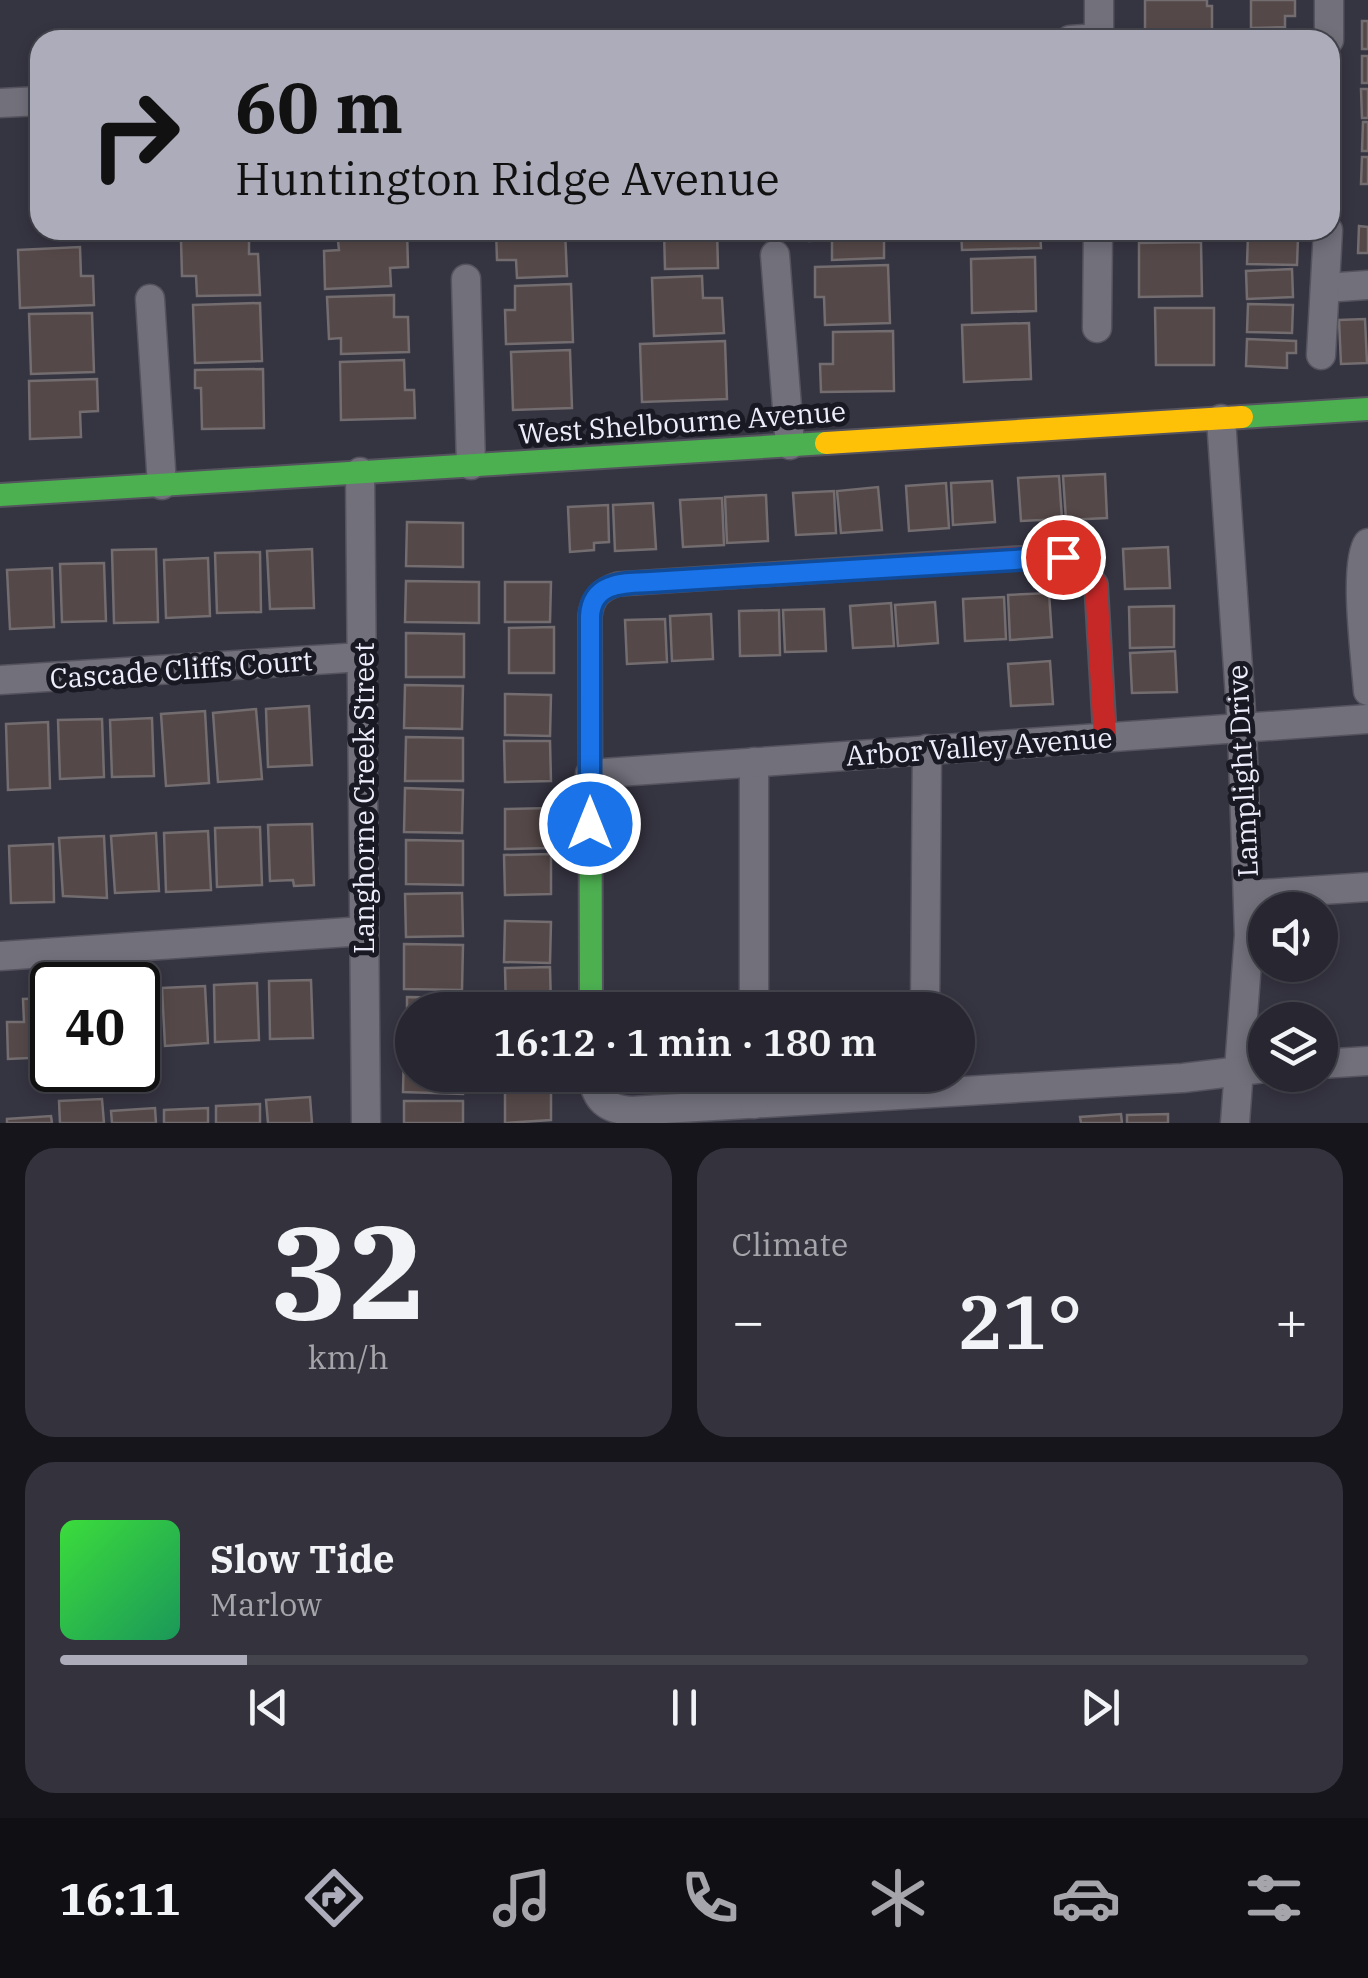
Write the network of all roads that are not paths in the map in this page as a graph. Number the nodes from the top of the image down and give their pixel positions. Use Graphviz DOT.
graph roads {
  1 [pos="1099,0"];
  2 [pos="1330,0"];
  3 [pos="1099,30"];
  4 [pos="1329,30"];
  5 [pos="30,102"];
  6 [pos="0,104"];
  7 [pos="1098,240"];
  8 [pos="1328,240"];
  9 [pos="775,255"];
  10 [pos="466,279"];
  11 [pos="1368,285"];
  12 [pos="1326,288"];
  13 [pos="150,300"];
  14 [pos="1097,328"];
  15 [pos="1322,355"];
  16 [pos="1368,409"];
  17 [pos="1221,418"];
  18 [pos="790,445"];
  19 [pos="471,466"];
  20 [pos="360,472"];
  21 [pos="162,485"];
  22 [pos="0,495"];
  23 [pos="1368,543"];
  24 [pos="362,657"];
  25 [pos="0,680"];
  26 [pos="1368,691"];
  27 [pos="1368,719"];
  28 [pos="1242,727"];
  29 [pos="1105,737"];
  30 [pos="927,749"];
  31 [pos="754,762"];
  32 [pos="590,774"];
  33 [pos="1368,888"];
  34 [pos="1299,892"];
  35 [pos="1248,895"];
  36 [pos="364,931"];
  37 [pos="0,956"];
  38 [pos="590,992"];
  39 [pos="754,992"];
  40 [pos="925,992"];
  41 [pos="1368,1061"];
  42 [pos="1338,1063"];
  43 [pos="1248,1069"];
  44 [pos="1248,1081"];
  45 [pos="975,1083"];
  46 [pos="596,1092"];
  47 [pos="737,1092"];
  48 [pos="366,1123"];
  49 [pos="1235,1123"];
  1 -- 3 [label="street"];
  2 -- 4 [label="street"];
  5 -- 6 [label="street"];
  7 -- 14 [label="street"];
  8 -- 12 [label="street"];
  9 -- 18 [label="street"];
  10 -- 19 [label="street"];
  11 -- 12 [label="street"];
  12 -- 15 [label="street"];
  13 -- 21 [label="street"];
  16 -- 17 [label="street, West Shelbourne Avenue"];
  17 -- 18 [label="street, West Shelbourne Avenue"];
  17 -- 28 [label="street, Lamplight Drive"];
  18 -- 19 [label="street, West Shelbourne Avenue"];
  19 -- 20 [label="street, West Shelbourne Avenue"];
  20 -- 21 [label="street, West Shelbourne Avenue"];
  20 -- 24 [label="street, Langhorne Creek Street"];
  21 -- 22 [label="street, West Shelbourne Avenue"];
  23 -- 26 [label="street"];
  24 -- 25 [label="street, Cascade Cliffs Court"];
  24 -- 36 [label="street, Langhorne Creek Street"];
  27 -- 28 [label="street, Arbor Valley Avenue"];
  28 -- 29 [label="street, Arbor Valley Avenue"];
  28 -- 35 [label="street, Lamplight Drive"];
  29 -- 30 [label="street, Arbor Valley Avenue"];
  29 -- 32 [label="street"];
  30 -- 31 [label="street, Arbor Valley Avenue"];
  30 -- 40 [label="street"];
  31 -- 32 [label="street, Arbor Valley Avenue"];
  31 -- 39 [label="street"];
  32 -- 38 [label="street"];
  33 -- 34 [label="street"];
  36 -- 37 [label="street"];
  36 -- 48 [label="street, Langhorne Creek Street"];
  41 -- 42 [label="street"];
  43 -- 45 [label="street"];
  44 -- 49 [label="street, Lamplight Drive"];
  46 -- 47 [label="street"];
}
